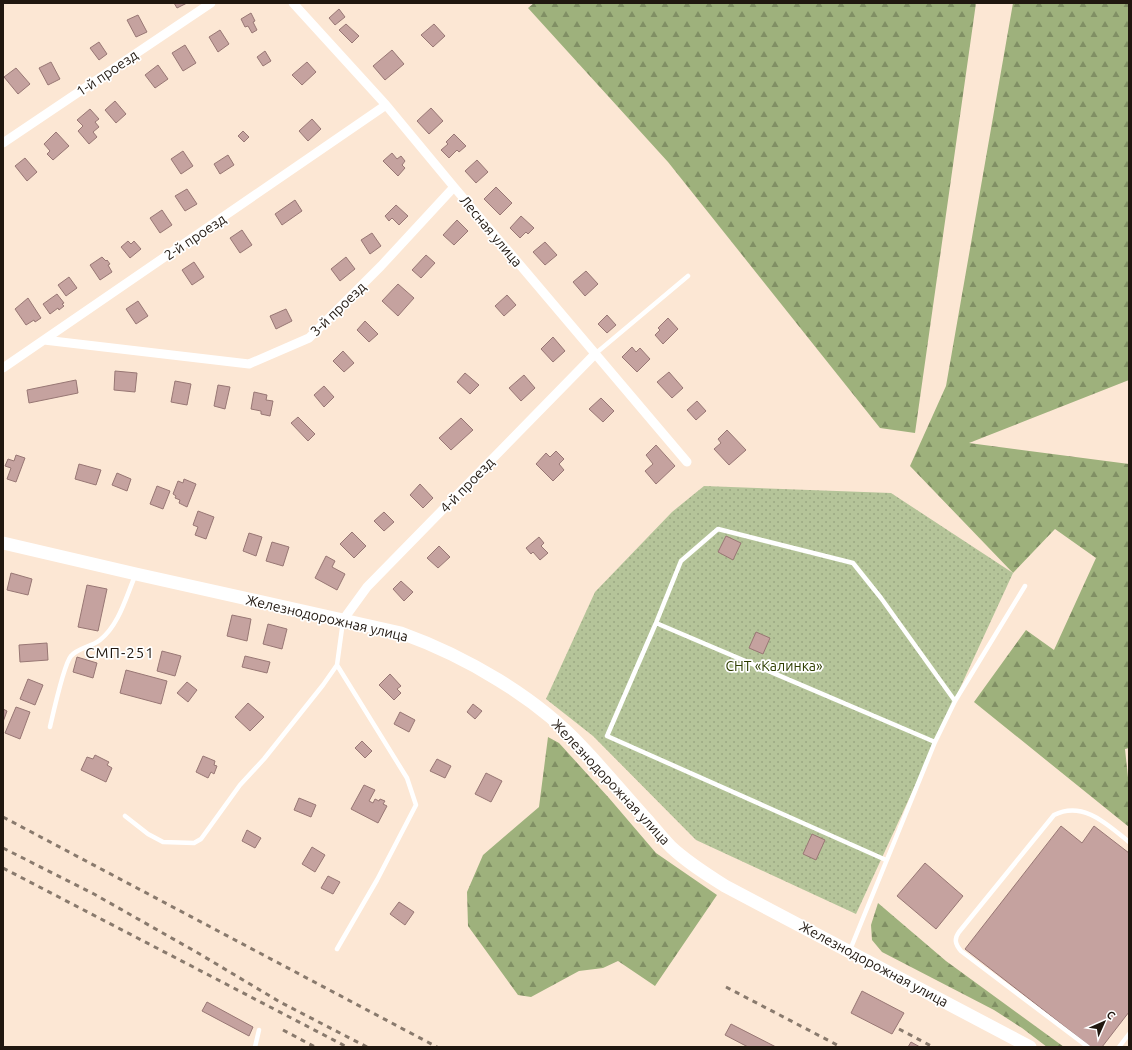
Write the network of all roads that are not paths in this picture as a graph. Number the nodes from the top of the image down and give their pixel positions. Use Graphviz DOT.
graph roads {
  1 [pos="211,3"];
  2 [pos="293,3"];
  3 [pos="386,105"];
  4 [pos="3,143"];
  5 [pos="454,187"];
  6 [pos="688,276"];
  7 [pos="44,340"];
  8 [pos="595,354"];
  9 [pos="3,368"];
  10 [pos="687,462"];
  11 [pos="3,543"];
  12 [pos="136,574"];
  13 [pos="1025,586"];
  14 [pos="343,620"];
  15 [pos="656,623"];
  16 [pos="337,664"];
  17 [pos="954,701"];
  18 [pos="50,727"];
  19 [pos="935,742"];
  20 [pos="124,816"];
  21 [pos="1129,842"];
  22 [pos="886,860"];
  23 [pos="336,949"];
  24 [pos="849,952"];
  25 [pos="259,1030"];
  26 [pos="1129,1034"];
  27 [pos="255,1047"];
  28 [pos="1030,1047"];
  29 [pos="1088,1047"];
  30 [pos="1119,1047"];
  1 -- 4 [label="street, 1-й проезд"];
  2 -- 3 [label="street, Лесная улица"];
  3 -- 5 [label="street, Лесная улица"];
  3 -- 7 [label="street, 2-й проезд"];
  5 -- 7 [label="street, 3-й проезд"];
  5 -- 8 [label="street, Лесная улица"];
  6 -- 8 [label="lane"];
  7 -- 9 [label="street, 2-й проезд"];
  8 -- 10 [label="street, Лесная улица"];
  8 -- 14 [label="street, 4-й проезд"];
  11 -- 12 [label="street, Железнодорожная улица"];
  12 -- 14 [label="street, Железнодорожная улица"];
  12 -- 18 [label="lane"];
  13 -- 17 [label="lane"];
  14 -- 16 [label="lane"];
  14 -- 24 [label="street, Железнодорожная улица"];
  15 -- 17 [label="lane"];
  15 -- 19 [label="lane"];
  15 -- 22 [label="lane"];
  16 -- 20 [label="lane"];
  16 -- 23 [label="lane"];
  17 -- 19 [label="lane"];
  19 -- 22 [label="lane"];
  21 -- 29 [label="lane"];
  22 -- 24 [label="lane"];
  24 -- 28 [label="street, Железнодорожная улица"];
  25 -- 27 [label="lane"];
  26 -- 30 [label="lane"];
}
